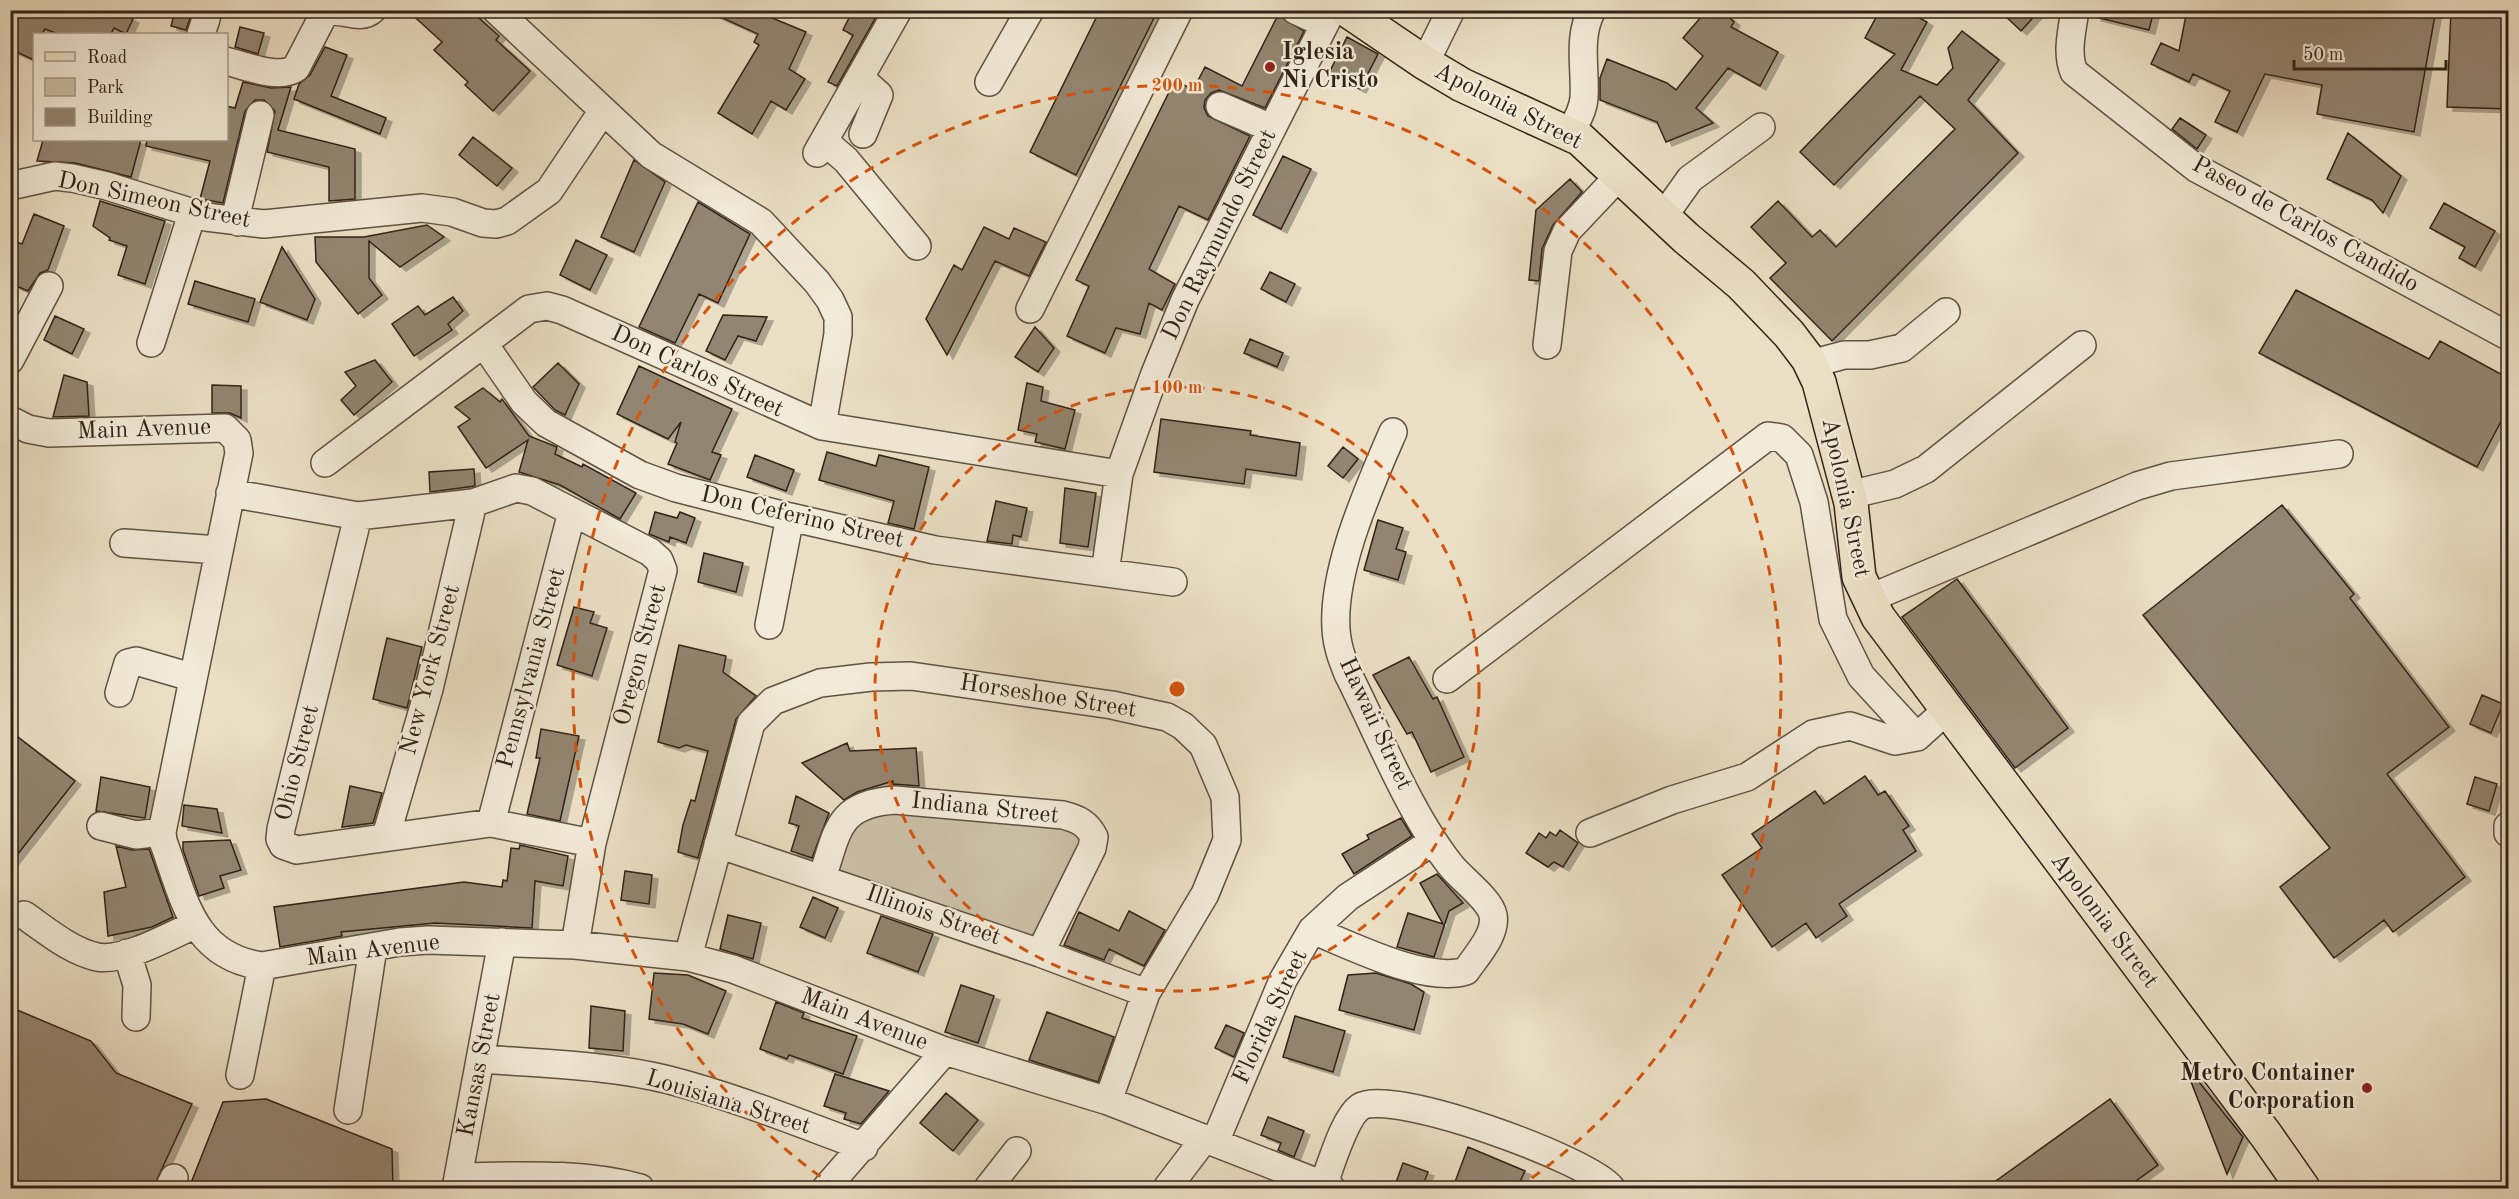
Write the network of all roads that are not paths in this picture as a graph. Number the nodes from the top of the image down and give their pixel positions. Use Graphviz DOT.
graph roads {
  1 [pos="372,10"];
  2 [pos="496,10"];
  3 [pos="1030,10"];
  4 [pos="1179,10"];
  5 [pos="1347,10"];
  6 [pos="1451,10"];
  7 [pos="1592,10"];
  8 [pos="2075,10"];
  9 [pos="893,12"];
  10 [pos="1312,12"];
  11 [pos="228,61"];
  12 [pos="1425,63"];
  13 [pos="860,78"];
  14 [pos="989,82"];
  15 [pos="1220,106"];
  16 [pos="602,112"];
  17 [pos="260,115"];
  18 [pos="1265,126"];
  19 [pos="1761,127"];
  20 [pos="1570,133"];
  21 [pos="863,134"];
  22 [pos="1620,176"];
  23 [pos="10,186"];
  24 [pos="192,214"];
  25 [pos="1663,217"];
  26 [pos="238,222"];
  27 [pos="917,246"];
  28 [pos="49,286"];
  29 [pos="1030,309"];
  30 [pos="1946,312"];
  31 [pos="2508,336"];
  32 [pos="151,343"];
  33 [pos="484,344"];
  34 [pos="1547,345"];
  35 [pos="2082,345"];
  36 [pos="10,360"];
  37 [pos="1811,364"];
  38 [pos="10,420"];
  39 [pos="822,426"];
  40 [pos="1393,432"];
  41 [pos="2339,454"];
  42 [pos="325,463"];
  43 [pos="1119,474"];
  44 [pos="1808,484"];
  45 [pos="1847,485"];
  46 [pos="230,493"];
  47 [pos="473,503"];
  48 [pos="572,512"];
  49 [pos="358,516"];
  50 [pos="790,517"];
  51 [pos="124,543"];
  52 [pos="218,550"];
  53 [pos="1105,573"];
  54 [pos="1173,582"];
  55 [pos="1868,599"];
  56 [pos="768,625"];
  57 [pos="191,677"];
  58 [pos="1447,679"];
  59 [pos="119,693"];
  60 [pos="1948,709"];
  61 [pos="1917,737"];
  62 [pos="491,824"];
  63 [pos="101,826"];
  64 [pos="2508,826"];
  65 [pos="162,832"];
  66 [pos="1590,833"];
  67 [pos="2508,833"];
  68 [pos="386,836"];
  69 [pos="1432,842"];
  70 [pos="592,843"];
  71 [pos="718,844"];
  72 [pos="822,878"];
  73 [pos="24,915"];
  74 [pos="194,925"];
  75 [pos="1312,930"];
  76 [pos="502,942"];
  77 [pos="575,945"];
  78 [pos="373,948"];
  79 [pos="127,953"];
  80 [pos="1040,953"];
  81 [pos="688,957"];
  82 [pos="262,966"];
  83 [pos="1146,993"];
  84 [pos="136,1017"];
  85 [pos="945,1051"];
  86 [pos="483,1059"];
  87 [pos="240,1076"];
  88 [pos="1108,1101"];
  89 [pos="348,1110"];
  90 [pos="1210,1140"];
  91 [pos="864,1147"];
  92 [pos="1017,1151"];
  93 [pos="457,1183"];
  94 [pos="1327,1187"];
  95 [pos="640,1188"];
  96 [pos="826,1188"];
  97 [pos="988,1188"];
  98 [pos="1167,1188"];
  99 [pos="1611,1188"];
  100 [pos="2302,1188"];
  1 -- 11 [label="street"];
  2 -- 16 [label="street"];
  3 -- 14 [label="street"];
  4 -- 29 [label="street"];
  5 -- 12 [label="main road, Apolonia Street"];
  6 -- 12 [label="street"];
  7 -- 20 [label="street"];
  8 -- 31 [label="street, Paseo de Carlos Candido"];
  9 -- 13 [label="street"];
  10 -- 18 [label="street, Don Raymundo Street"];
  12 -- 20 [label="main road, Apolonia Street"];
  13 -- 21 [label="street"];
  13 -- 27 [label="street"];
  15 -- 18 [label="street"];
  16 -- 26 [label="street, Don Simeon Street"];
  16 -- 39 [label="street"];
  17 -- 26 [label="street"];
  18 -- 43 [label="street, Don Raymundo Street"];
  19 -- 25 [label="street"];
  20 -- 22 [label="main road, Apolonia Street"];
  22 -- 25 [label="main road, Apolonia Street"];
  22 -- 34 [label="street"];
  23 -- 24 [label="street, Don Simeon Street"];
  24 -- 26 [label="street, Don Simeon Street"];
  24 -- 32 [label="street"];
  25 -- 37 [label="main road, Apolonia Street"];
  28 -- 36 [label="street"];
  30 -- 37 [label="street"];
  33 -- 39 [label="street, Don Carlos Street"];
  33 -- 42 [label="street, Don Carlos Street"];
  33 -- 50 [label="street, Don Ceferino Street"];
  35 -- 45 [label="street"];
  37 -- 45 [label="main road, Apolonia Street"];
  38 -- 46 [label="street, Main Avenue"];
  39 -- 43 [label="street, Don Carlos Street"];
  40 -- 69 [label="street, Hawaii Street"];
  41 -- 55 [label="street"];
  43 -- 53 [label="street, Don Raymundo Street"];
  44 -- 45 [label="street"];
  44 -- 58 [label="street"];
  44 -- 61 [label="street"];
  45 -- 55 [label="main road, Apolonia Street"];
  46 -- 49 [label="street, Oregon Street"];
  46 -- 52 [label="street, Main Avenue"];
  47 -- 48 [label="street, Oregon Street"];
  47 -- 49 [label="street, Oregon Street"];
  47 -- 68 [label="street, New York Street"];
  48 -- 62 [label="street, Pennsylvania Street"];
  48 -- 70 [label="street, Oregon Street"];
  49 -- 68 [label="street, Ohio Street"];
  50 -- 53 [label="street, Don Ceferino Street"];
  50 -- 56 [label="street"];
  51 -- 52 [label="street"];
  52 -- 57 [label="street, Main Avenue"];
  53 -- 54 [label="street, Don Ceferino Street"];
  55 -- 60 [label="main road, Apolonia Street"];
  57 -- 59 [label="street"];
  57 -- 65 [label="street, Main Avenue"];
  60 -- 61 [label="street"];
  60 -- 100 [label="main road, Apolonia Street"];
  61 -- 66 [label="street"];
  62 -- 68 [label="street, Ohio Street"];
  62 -- 70 [label="street, Ohio Street"];
  63 -- 65 [label="street"];
  64 -- 67 [label="street"];
  65 -- 74 [label="street, Main Avenue"];
  69 -- 75 [label="street, Florida Street"];
  69 -- 75 [label="street, Hawaii Street"];
  70 -- 77 [label="street, Oregon Street"];
  71 -- 72 [label="street, Illinois Street"];
  71 -- 81 [label="street, Horseshoe Street"];
  71 -- 83 [label="street, Horseshoe Street"];
  72 -- 80 [label="street, Illinois Street"];
  72 -- 80 [label="street, Indiana Street"];
  73 -- 79 [label="street"];
  74 -- 79 [label="street"];
  74 -- 82 [label="street, Main Avenue"];
  75 -- 90 [label="street, Florida Street"];
  76 -- 77 [label="street, Main Avenue"];
  76 -- 78 [label="street, Main Avenue"];
  76 -- 86 [label="street, Kansas Street"];
  77 -- 81 [label="street, Main Avenue"];
  78 -- 82 [label="street, Main Avenue"];
  78 -- 89 [label="street"];
  79 -- 84 [label="street"];
  80 -- 83 [label="street, Illinois Street"];
  81 -- 85 [label="street, Main Avenue"];
  82 -- 87 [label="street"];
  83 -- 88 [label="street, Horseshoe Street"];
  85 -- 88 [label="street, Main Avenue"];
  85 -- 91 [label="street"];
  86 -- 91 [label="street, Louisiana Street"];
  86 -- 93 [label="street, Kansas Street"];
  88 -- 90 [label="street, Main Avenue"];
  90 -- 94 [label="street, Main Avenue"];
  90 -- 98 [label="street, Florida Street"];
  91 -- 96 [label="street"];
  92 -- 97 [label="street"];
  93 -- 95 [label="street"];
  94 -- 99 [label="street"];
}
